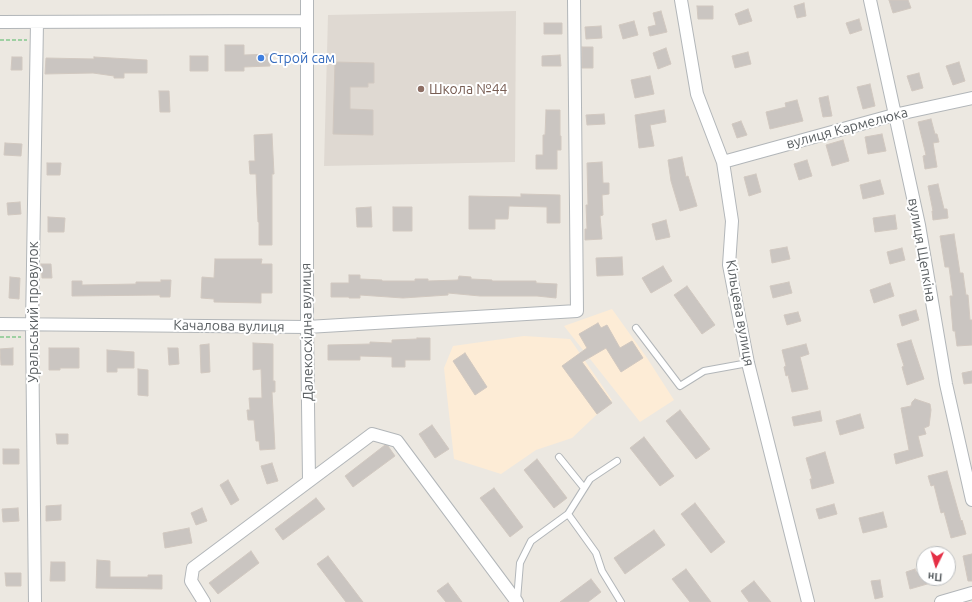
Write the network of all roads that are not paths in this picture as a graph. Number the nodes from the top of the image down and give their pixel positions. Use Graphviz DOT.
graph roads {
  1 [pos="307,0"];
  2 [pos="574,0"];
  3 [pos="681,0"];
  4 [pos="870,0"];
  5 [pos="307,21"];
  6 [pos="0,22"];
  7 [pos="38,22"];
  8 [pos="972,98"];
  9 [pos="894,115"];
  10 [pos="723,162"];
  11 [pos="0,324"];
  12 [pos="307,327"];
  13 [pos="636,328"];
  14 [pos="32,331"];
  15 [pos="748,363"];
  16 [pos="559,457"];
  17 [pos="617,461"];
  18 [pos="969,470"];
  19 [pos="310,480"];
  20 [pos="584,488"];
  21 [pos="972,500"];
  22 [pos="568,514"];
  23 [pos="972,593"];
  24 [pos="35,602"];
  25 [pos="204,602"];
  26 [pos="517,602"];
  27 [pos="621,602"];
  28 [pos="808,602"];
  29 [pos="941,602"];
  1 -- 5 [label="street, Далекосхідна вулиця"];
  2 -- 12 [label="street, Качалова вулиця"];
  3 -- 10 [label="street, Кільцева вулиця"];
  4 -- 9 [label="street, вулиця Щепкіна"];
  5 -- 7 [label="street"];
  5 -- 12 [label="street, Далекосхідна вулиця"];
  6 -- 7 [label="street"];
  7 -- 14 [label="street, Уральський провулок"];
  8 -- 9 [label="street, вулиця Кармелюка"];
  9 -- 10 [label="street, вулиця Кармелюка"];
  9 -- 18 [label="street, вулиця Щепкіна"];
  10 -- 15 [label="street, Кільцева вулиця"];
  11 -- 14 [label="street, Качалова вулиця"];
  12 -- 14 [label="street, Качалова вулиця"];
  12 -- 19 [label="street, Далекосхідна вулиця"];
  13 -- 15 [label="lane"];
  14 -- 24 [label="street, Уральський провулок"];
  15 -- 28 [label="street, Кільцева вулиця"];
  16 -- 20 [label="lane"];
  17 -- 20 [label="lane"];
  18 -- 21 [label="street, вулиця Щепкіна"];
  19 -- 25 [label="street"];
  19 -- 26 [label="street"];
  20 -- 22 [label="lane"];
  22 -- 26 [label="lane"];
  22 -- 27 [label="lane"];
  23 -- 29 [label="street"];
}
